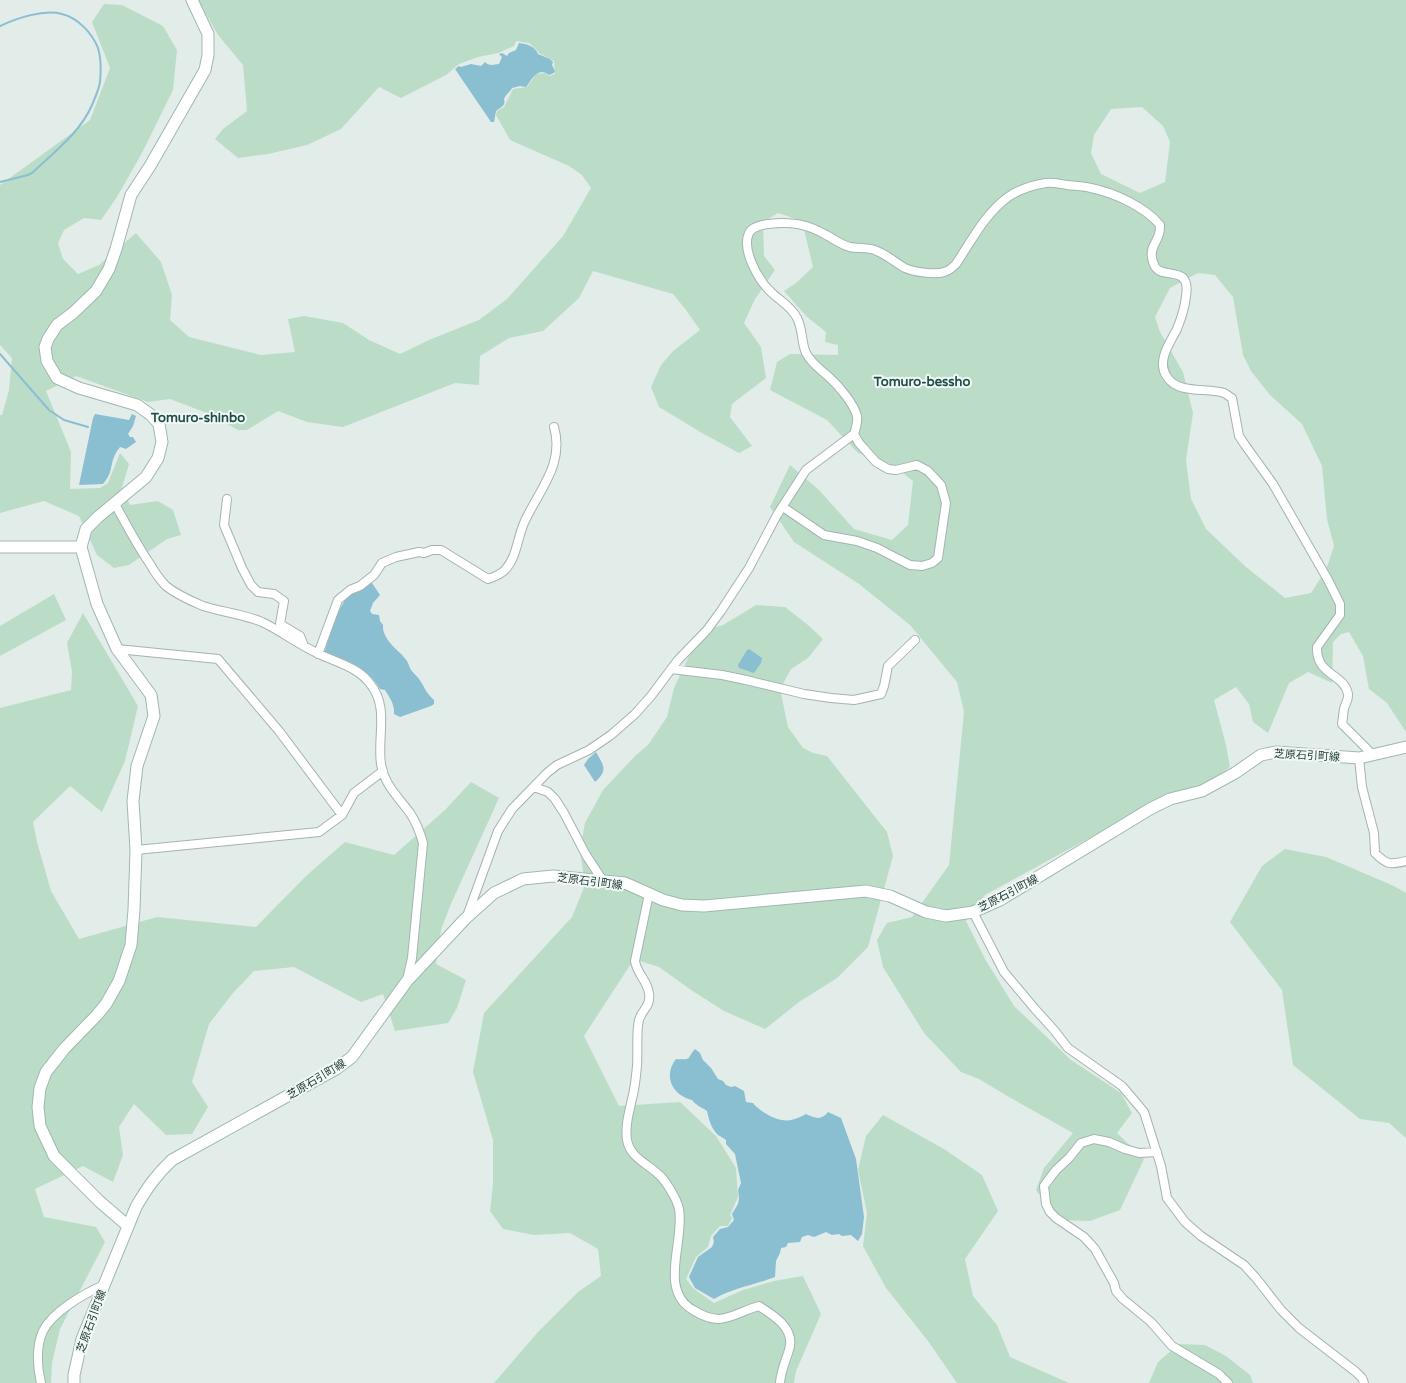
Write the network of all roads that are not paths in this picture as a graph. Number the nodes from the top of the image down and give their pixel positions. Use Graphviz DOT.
graph roads {
  1 [pos="192,0"];
  2 [pos="554,427"];
  3 [pos="854,434"];
  4 [pos="227,499"];
  5 [pos="115,504"];
  6 [pos="783,507"];
  7 [pos="0,547"];
  8 [pos="81,547"];
  9 [pos="915,640"];
  10 [pos="305,647"];
  11 [pos="117,650"];
  12 [pos="318,654"];
  13 [pos="671,669"];
  14 [pos="1406,747"];
  15 [pos="1372,754"];
  16 [pos="1359,758"];
  17 [pos="383,771"];
  18 [pos="534,787"];
  19 [pos="342,814"];
  20 [pos="136,850"];
  21 [pos="1406,861"];
  22 [pos="604,881"];
  23 [pos="649,894"];
  24 [pos="973,912"];
  25 [pos="465,920"];
  26 [pos="407,981"];
  27 [pos="1157,1152"];
  28 [pos="128,1226"];
  29 [pos="104,1285"];
  30 [pos="41,1383"];
  31 [pos="74,1383"];
  32 [pos="780,1383"];
  33 [pos="1228,1383"];
  34 [pos="1364,1383"];
  1 -- 5 [label="main road"];
  2 -- 12 [label="street"];
  3 -- 6 [label="street"];
  3 -- 6 [label="street"];
  3 -- 15 [label="street"];
  4 -- 10 [label="street"];
  5 -- 8 [label="main road"];
  5 -- 10 [label="street"];
  6 -- 13 [label="street"];
  7 -- 8 [label="main road"];
  8 -- 11 [label="main road"];
  9 -- 13 [label="street"];
  10 -- 12 [label="street"];
  11 -- 19 [label="street"];
  11 -- 20 [label="main road"];
  12 -- 17 [label="street"];
  13 -- 18 [label="street"];
  14 -- 15 [label="main road, 芝原石引町線"];
  15 -- 16 [label="main road, 芝原石引町線"];
  16 -- 21 [label="street"];
  16 -- 24 [label="main road, 芝原石引町線"];
  17 -- 19 [label="street"];
  17 -- 26 [label="street"];
  18 -- 22 [label="street"];
  18 -- 25 [label="street"];
  19 -- 20 [label="street"];
  20 -- 28 [label="main road"];
  22 -- 23 [label="main road, 芝原石引町線"];
  22 -- 25 [label="main road, 芝原石引町線"];
  23 -- 24 [label="main road, 芝原石引町線"];
  23 -- 32 [label="street"];
  24 -- 27 [label="street"];
  25 -- 26 [label="main road, 芝原石引町線"];
  26 -- 28 [label="main road, 芝原石引町線"];
  27 -- 33 [label="street"];
  27 -- 34 [label="street"];
  28 -- 29 [label="main road, 芝原石引町線"];
  29 -- 30 [label="street"];
  29 -- 31 [label="main road, 芝原石引町線"];
}
